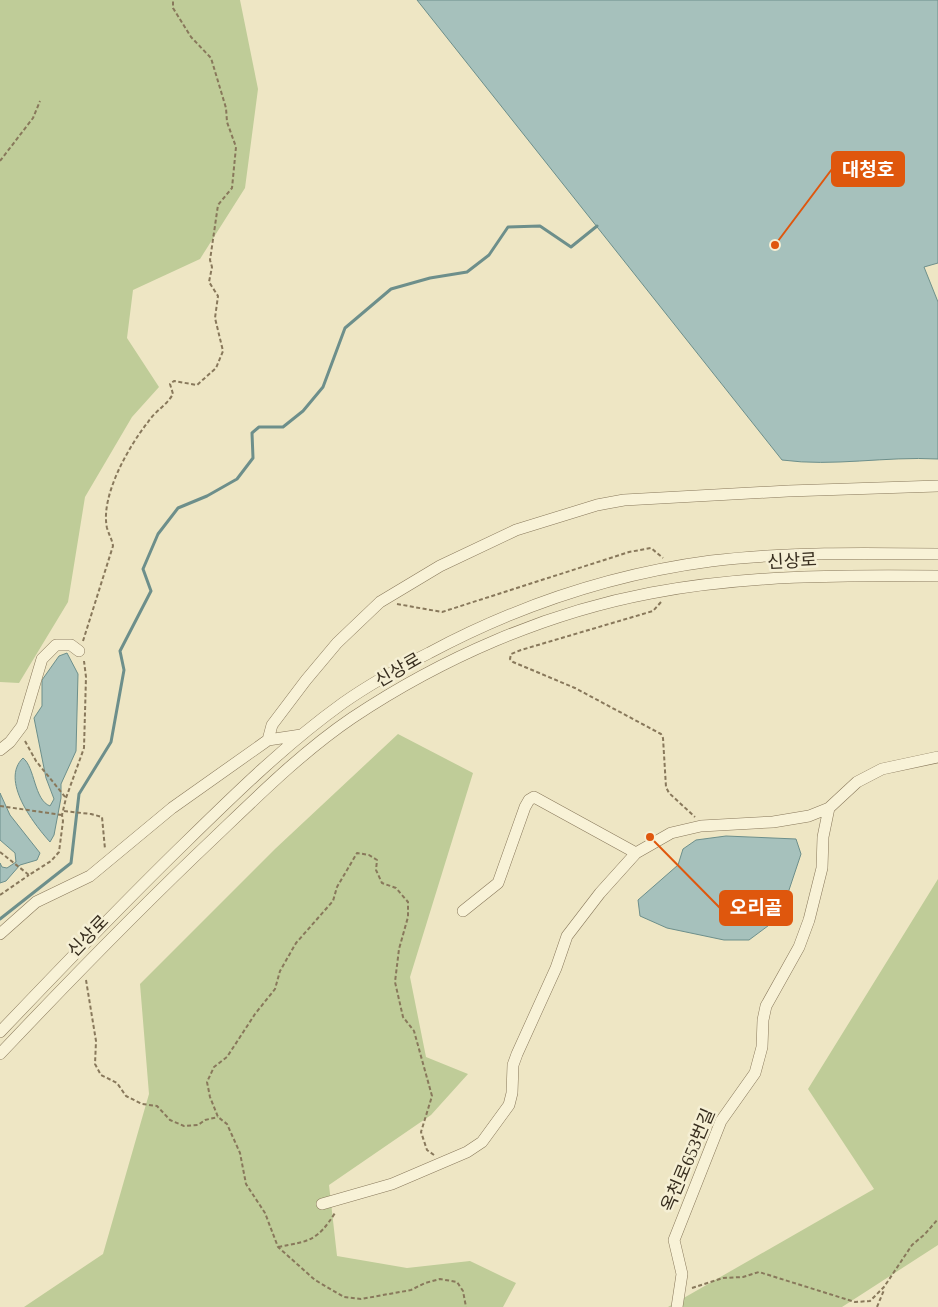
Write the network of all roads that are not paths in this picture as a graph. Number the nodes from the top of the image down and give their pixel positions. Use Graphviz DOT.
graph roads {
  1 [pos="938,486"];
  2 [pos="938,554"];
  3 [pos="938,576"];
  4 [pos="79,652"];
  5 [pos="302,735"];
  6 [pos="268,740"];
  7 [pos="0,750"];
  8 [pos="938,757"];
  9 [pos="829,808"];
  10 [pos="636,853"];
  11 [pos="463,912"];
  12 [pos="0,934"];
  13 [pos="0,1032"];
  14 [pos="0,1054"];
  15 [pos="322,1204"];
  16 [pos="677,1307"];
  1 -- 6 [label="street"];
  2 -- 5 [label="street, 신상로"];
  3 -- 14 [label="street, 신상로"];
  4 -- 7 [label="street"];
  5 -- 6 [label="street"];
  5 -- 13 [label="street, 신상로"];
  6 -- 12 [label="street"];
  8 -- 9 [label="street"];
  9 -- 10 [label="street"];
  9 -- 16 [label="street, 옥천로653번길"];
  10 -- 11 [label="street"];
  10 -- 15 [label="street"];
}
